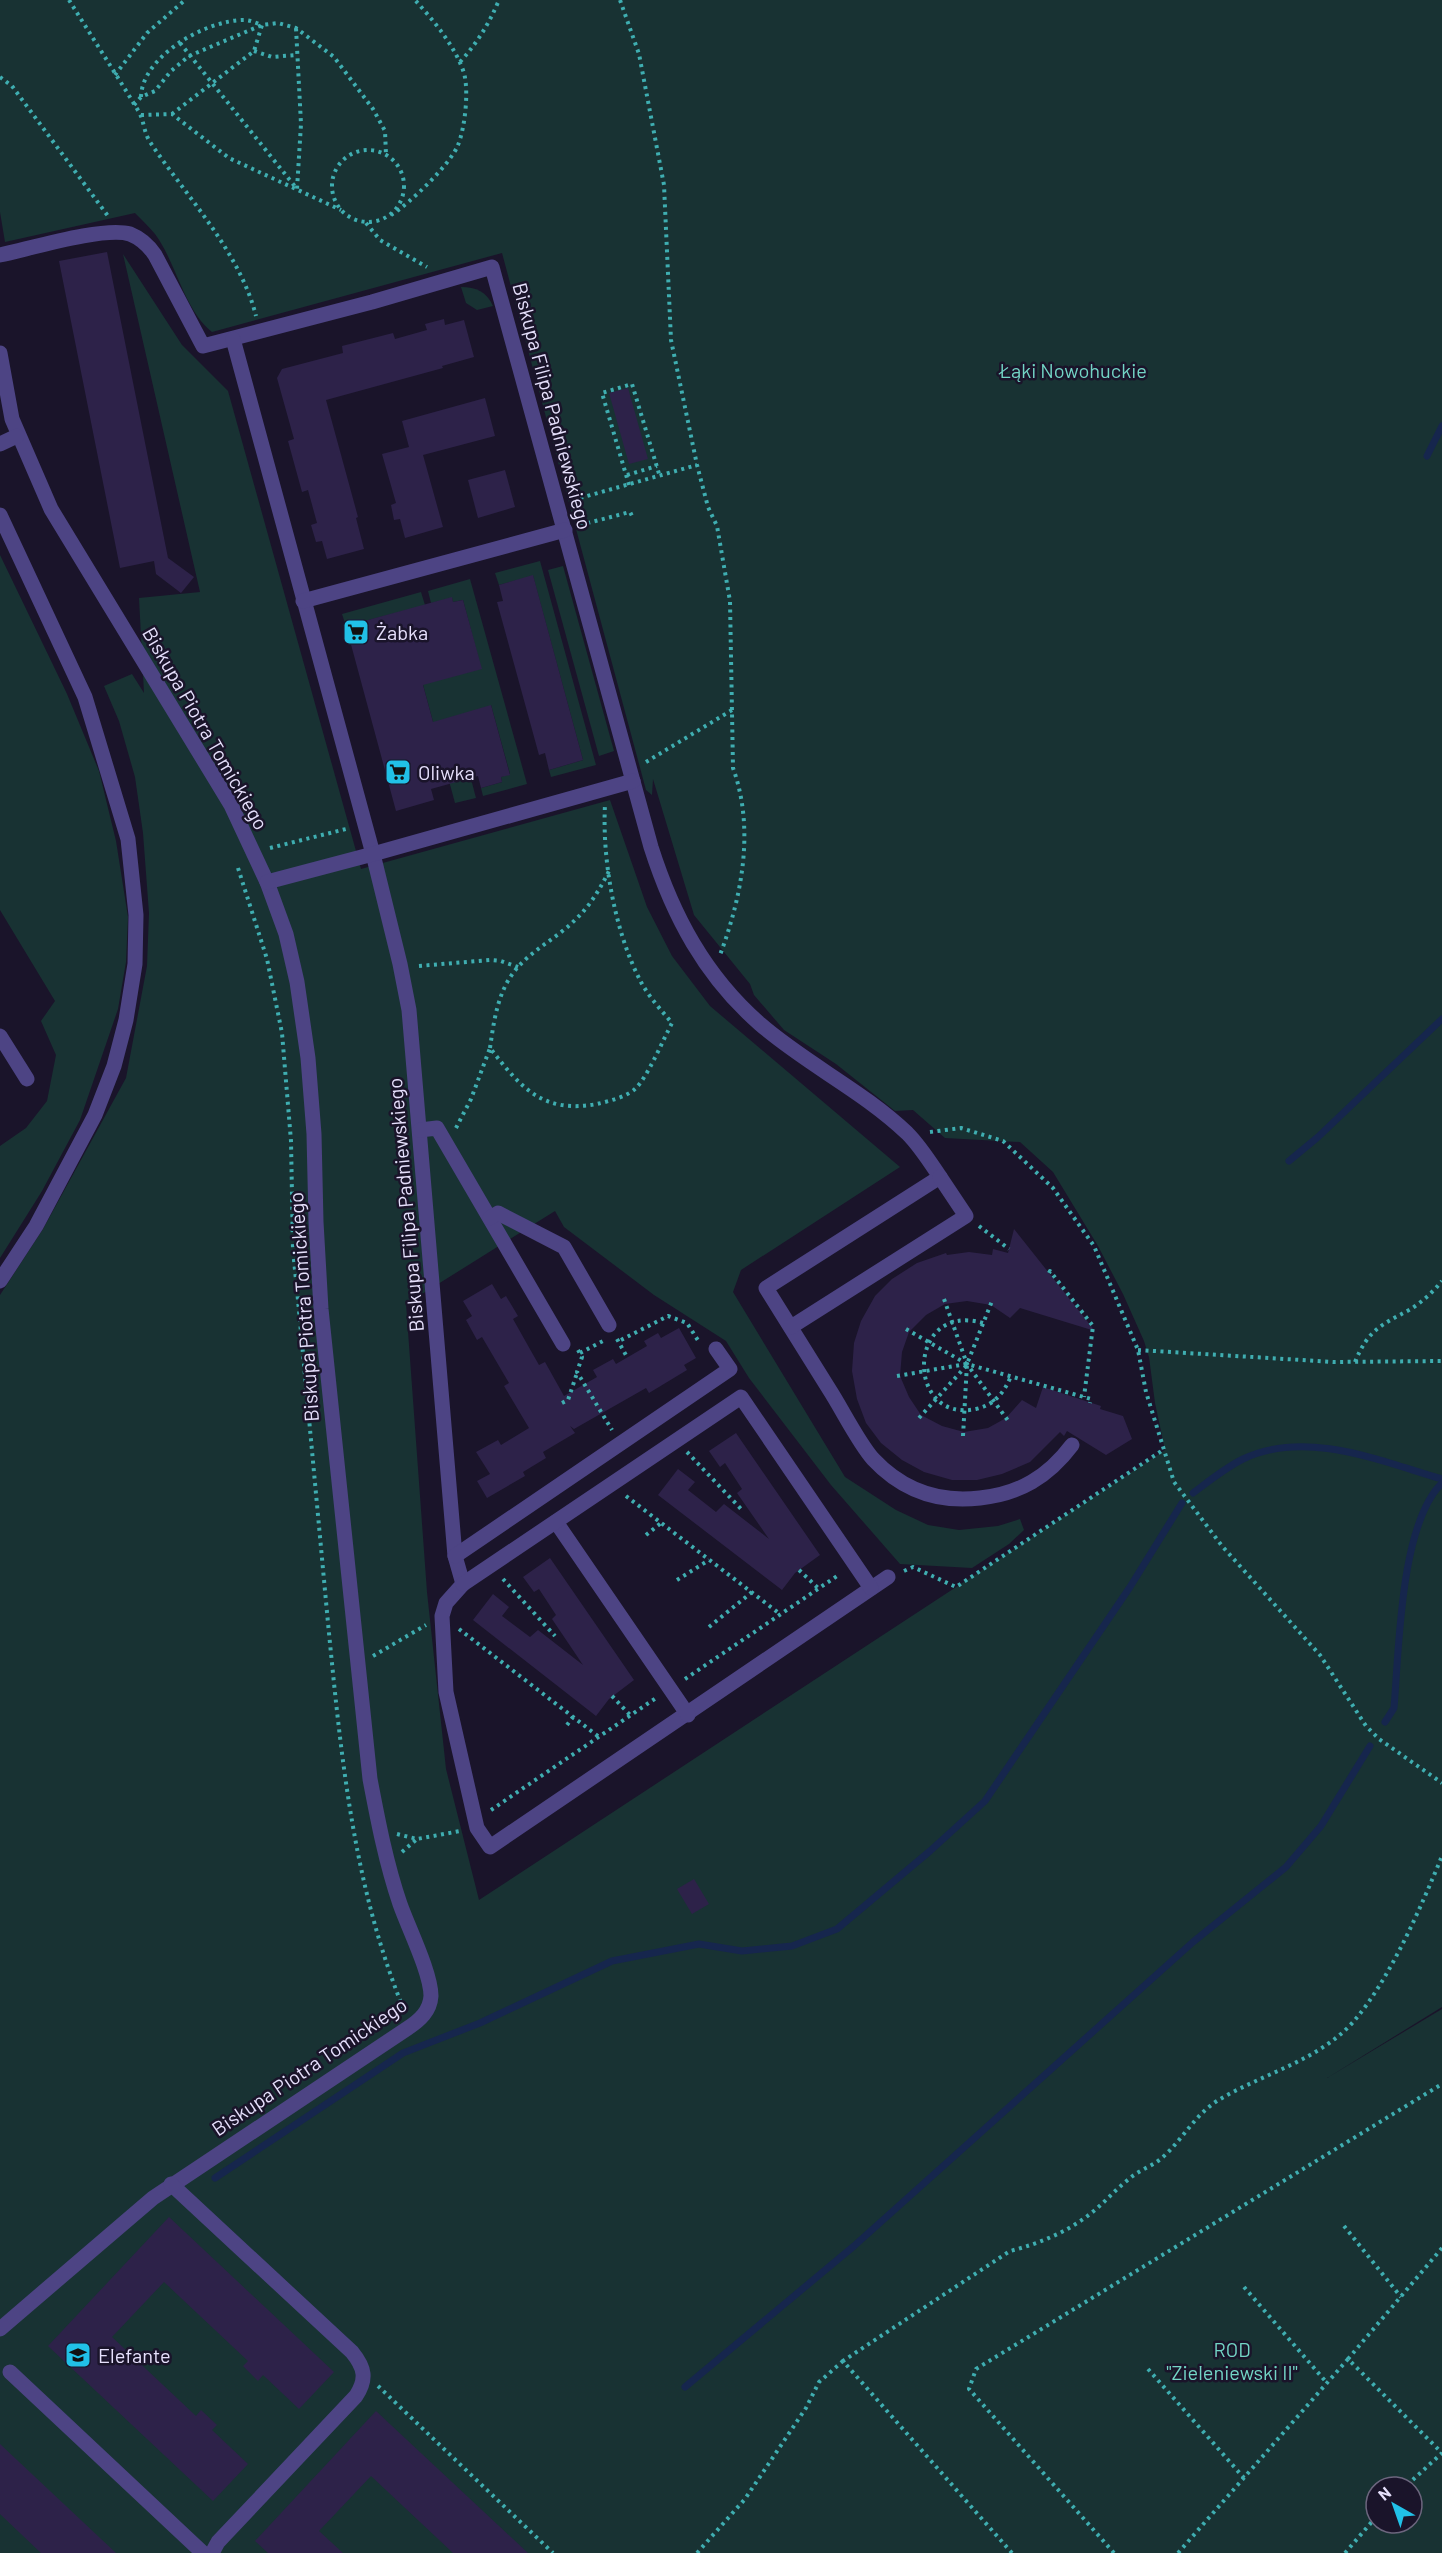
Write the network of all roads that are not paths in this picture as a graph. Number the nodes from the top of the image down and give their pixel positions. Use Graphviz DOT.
graph roads {
  1 [pos="0,255"];
  2 [pos="233,339"];
  3 [pos="0,353"];
  4 [pos="4,405"];
  5 [pos="17,435"];
  6 [pos="0,444"];
  7 [pos="0,515"];
  8 [pos="565,530"];
  9 [pos="303,601"];
  10 [pos="631,776"];
  11 [pos="373,854"];
  12 [pos="267,882"];
  13 [pos="0,1036"];
  14 [pos="27,1079"];
  15 [pos="420,1130"];
  16 [pos="940,1177"];
  17 [pos="490,1218"];
  18 [pos="0,1281"];
  19 [pos="791,1327"];
  20 [pos="608,1332"];
  21 [pos="563,1344"];
  22 [pos="716,1348"];
  23 [pos="1072,1446"];
  24 [pos="556,1521"];
  25 [pos="455,1557"];
  26 [pos="888,1577"];
  27 [pos="463,1584"];
  28 [pos="871,1588"];
  29 [pos="688,1715"];
  30 [pos="171,2184"];
  31 [pos="0,2329"];
  32 [pos="10,2372"];
  33 [pos="203,2553"];
  34 [pos="212,2553"];
  1 -- 2 [label="street, Biskupa Filipa Padniewskiego"];
  2 -- 8 [label="street, Biskupa Filipa Padniewskiego"];
  2 -- 9 [label="street, Biskupa Filipa Padniewskiego"];
  3 -- 4 [label="street, Biskupa Piotra Tomickiego"];
  4 -- 5 [label="street, Biskupa Piotra Tomickiego"];
  5 -- 6 [label="street"];
  5 -- 12 [label="street, Biskupa Piotra Tomickiego"];
  7 -- 18 [label="street"];
  8 -- 9 [label="street"];
  8 -- 10 [label="street, Biskupa Filipa Padniewskiego"];
  9 -- 11 [label="street, Biskupa Filipa Padniewskiego"];
  10 -- 11 [label="street"];
  10 -- 16 [label="street, Biskupa Filipa Padniewskiego"];
  11 -- 12 [label="street"];
  11 -- 15 [label="street, Biskupa Filipa Padniewskiego"];
  12 -- 30 [label="street, Biskupa Piotra Tomickiego"];
  13 -- 14 [label="street"];
  15 -- 17 [label="street"];
  15 -- 25 [label="street, Biskupa Filipa Padniewskiego"];
  16 -- 19 [label="street"];
  16 -- 19 [label="street, Biskupa Filipa Padniewskiego"];
  17 -- 20 [label="street"];
  17 -- 21 [label="street"];
  19 -- 23 [label="street"];
  22 -- 25 [label="street"];
  24 -- 27 [label="street"];
  24 -- 28 [label="street"];
  24 -- 29 [label="street"];
  25 -- 27 [label="street, Biskupa Filipa Padniewskiego"];
  26 -- 28 [label="street"];
  27 -- 29 [label="street"];
  28 -- 29 [label="street"];
  30 -- 31 [label="street, Biskupa Piotra Tomickiego"];
  30 -- 34 [label="street"];
  32 -- 33 [label="street"];
}
